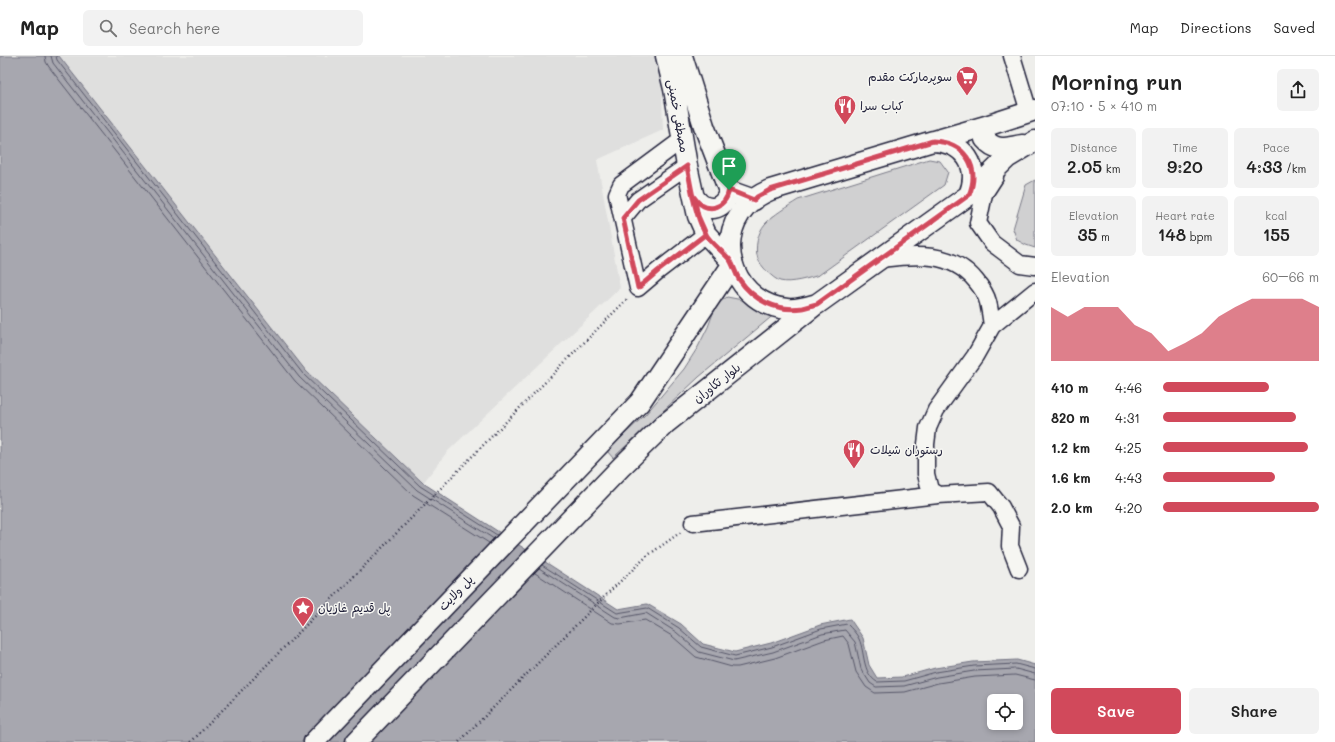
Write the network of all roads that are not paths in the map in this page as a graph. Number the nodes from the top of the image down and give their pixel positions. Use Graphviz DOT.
graph roads {
  1 [pos="666,56"];
  2 [pos="682,56"];
  3 [pos="1012,56"];
  4 [pos="1032,111"];
  5 [pos="990,125"];
  6 [pos="683,139"];
  7 [pos="933,141"];
  8 [pos="1033,142"];
  9 [pos="1007,158"];
  10 [pos="687,166"];
  11 [pos="729,190"];
  12 [pos="969,195"];
  13 [pos="694,197"];
  14 [pos="754,200"];
  15 [pos="623,218"];
  16 [pos="706,234"];
  17 [pos="879,259"];
  18 [pos="732,263"];
  19 [pos="1035,266"];
  20 [pos="1035,291"];
  21 [pos="817,304"];
  22 [pos="992,326"];
  23 [pos="938,495"];
  24 [pos="692,523"];
  25 [pos="1019,569"];
  26 [pos="314,742"];
  27 [pos="356,742"];
  1 -- 6 [label="main road, مصطفی خمینی"];
  2 -- 11 [label="main road, مصطفی خمینی"];
  3 -- 4 [label="street"];
  4 -- 5 [label="main road"];
  5 -- 7 [label="main road"];
  5 -- 8 [label="main road"];
  6 -- 10 [label="main road, مصطفی خمینی"];
  6 -- 15 [label="street"];
  7 -- 12 [label="main road"];
  7 -- 14 [label="main road"];
  8 -- 9 [label="main road, بلوار تکاوران"];
  9 -- 12 [label="main road, بلوار تکاوران"];
  9 -- 19 [label="street"];
  10 -- 13 [label="main road, مصطفی خمینی"];
  10 -- 15 [label="street"];
  11 -- 13 [label="main road"];
  11 -- 14 [label="main road"];
  12 -- 17 [label="main road, بلوار تکاوران"];
  13 -- 16 [label="main road, مصطفی خمینی"];
  14 -- 18 [label="main road"];
  15 -- 16 [label="street"];
  16 -- 18 [label="main road, مصطفی خمینی"];
  17 -- 21 [label="main road, بلوار تکاوران"];
  17 -- 22 [label="street"];
  18 -- 21 [label="main road, مصطفی خمینی"];
  18 -- 26 [label="main road, پل ولایت"];
  20 -- 22 [label="street"];
  21 -- 27 [label="main road, بلوار تکاوران"];
  22 -- 23 [label="street"];
  23 -- 24 [label="street"];
  23 -- 25 [label="street"];
}
